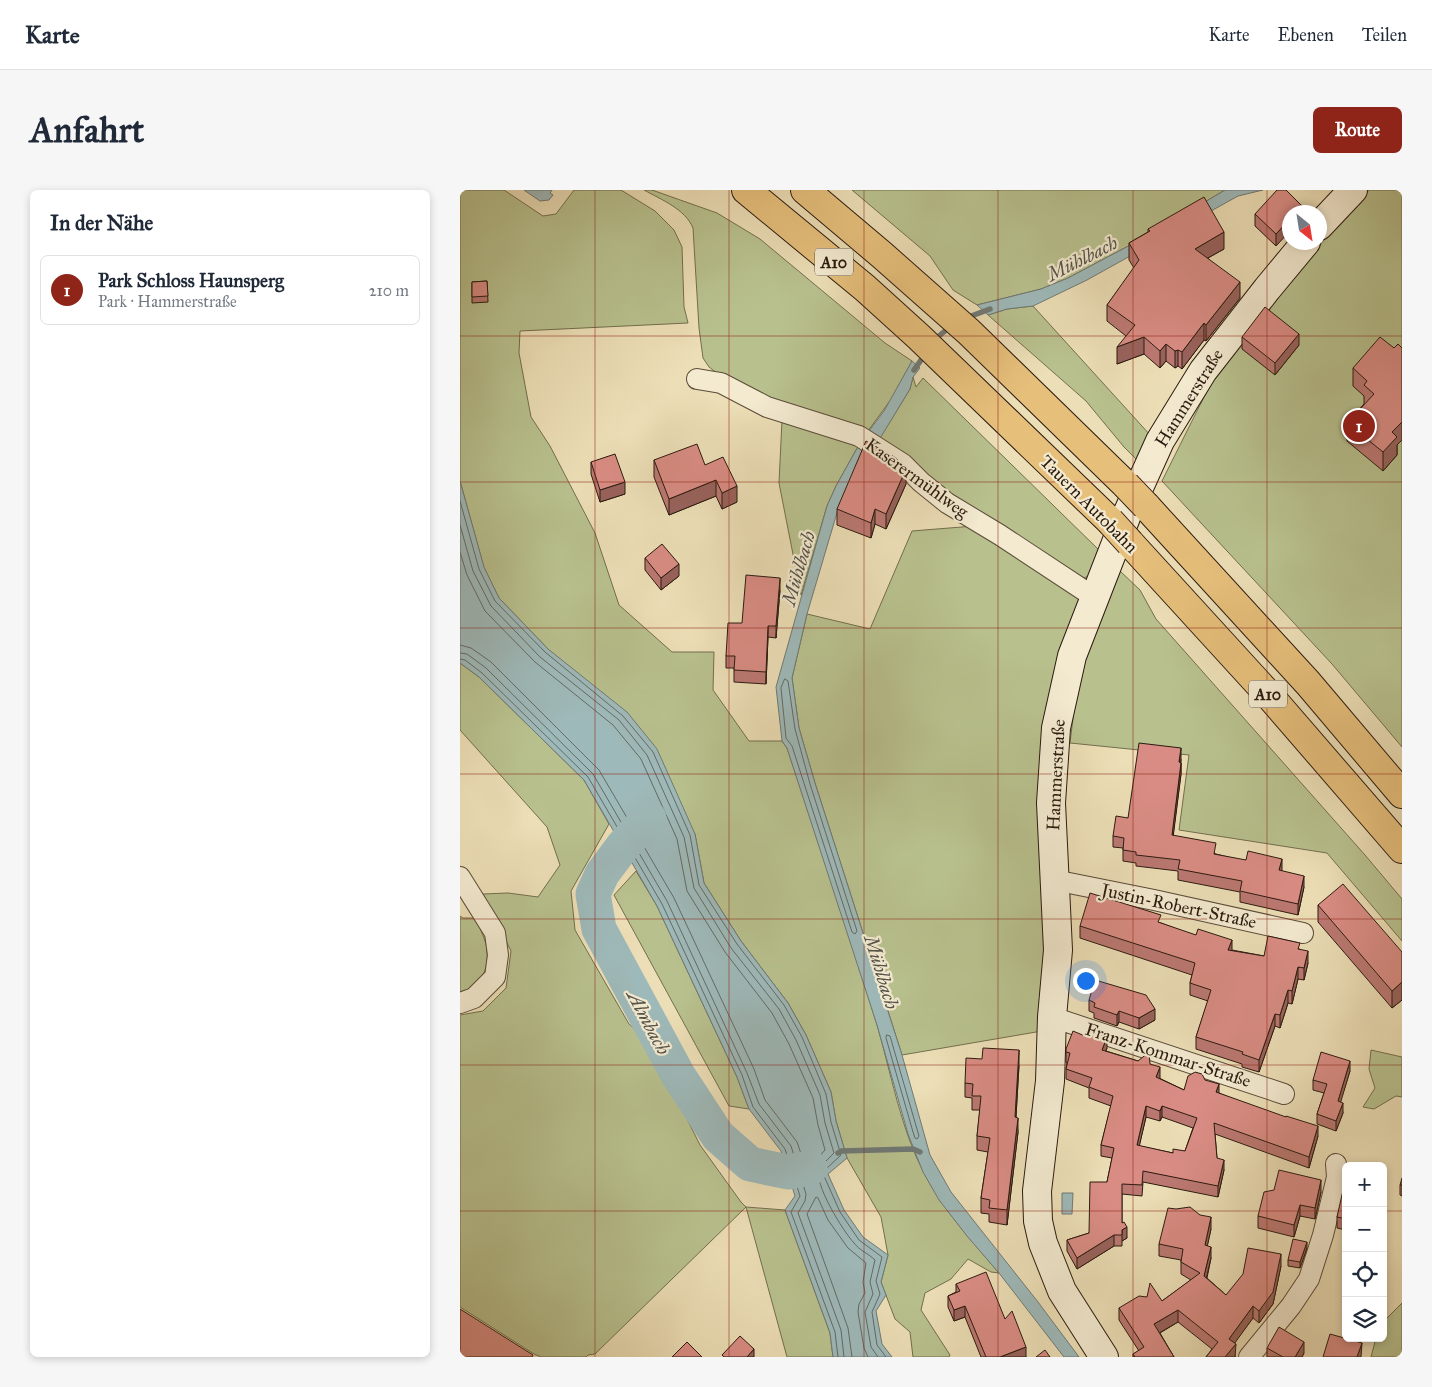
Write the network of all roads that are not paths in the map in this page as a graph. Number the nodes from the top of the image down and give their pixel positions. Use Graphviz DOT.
graph roads {
  1 [pos="746,190"];
  2 [pos="805,190"];
  3 [pos="1353,190"];
  4 [pos="1327,218"];
  5 [pos="1299,250"];
  6 [pos="697,378"];
  7 [pos="1094,597"];
  8 [pos="1402,794"];
  9 [pos="1402,849"];
  10 [pos="460,877"];
  11 [pos="1054,880"];
  12 [pos="1303,933"];
  13 [pos="460,1003"];
  14 [pos="1052,1017"];
  15 [pos="1284,1094"];
  16 [pos="1336,1164"];
  17 [pos="1103,1357"];
  18 [pos="1249,1357"];
  1 -- 9 [label="highway, Tauern Autobahn / A10, bridge"];
  2 -- 8 [label="highway, A10, bridge"];
  3 -- 4 [label="street"];
  5 -- 7 [label="street, Hammerstraße"];
  6 -- 7 [label="street, Kaserermühlweg"];
  7 -- 11 [label="street, Hammerstraße"];
  10 -- 13 [label="street"];
  11 -- 12 [label="street, Justin-Robert-Straße"];
  11 -- 14 [label="street, Hammerstraße"];
  14 -- 15 [label="street, Franz-Kommar-Straße"];
  14 -- 17 [label="street, Hammerstraße"];
  16 -- 18 [label="street"];
}
